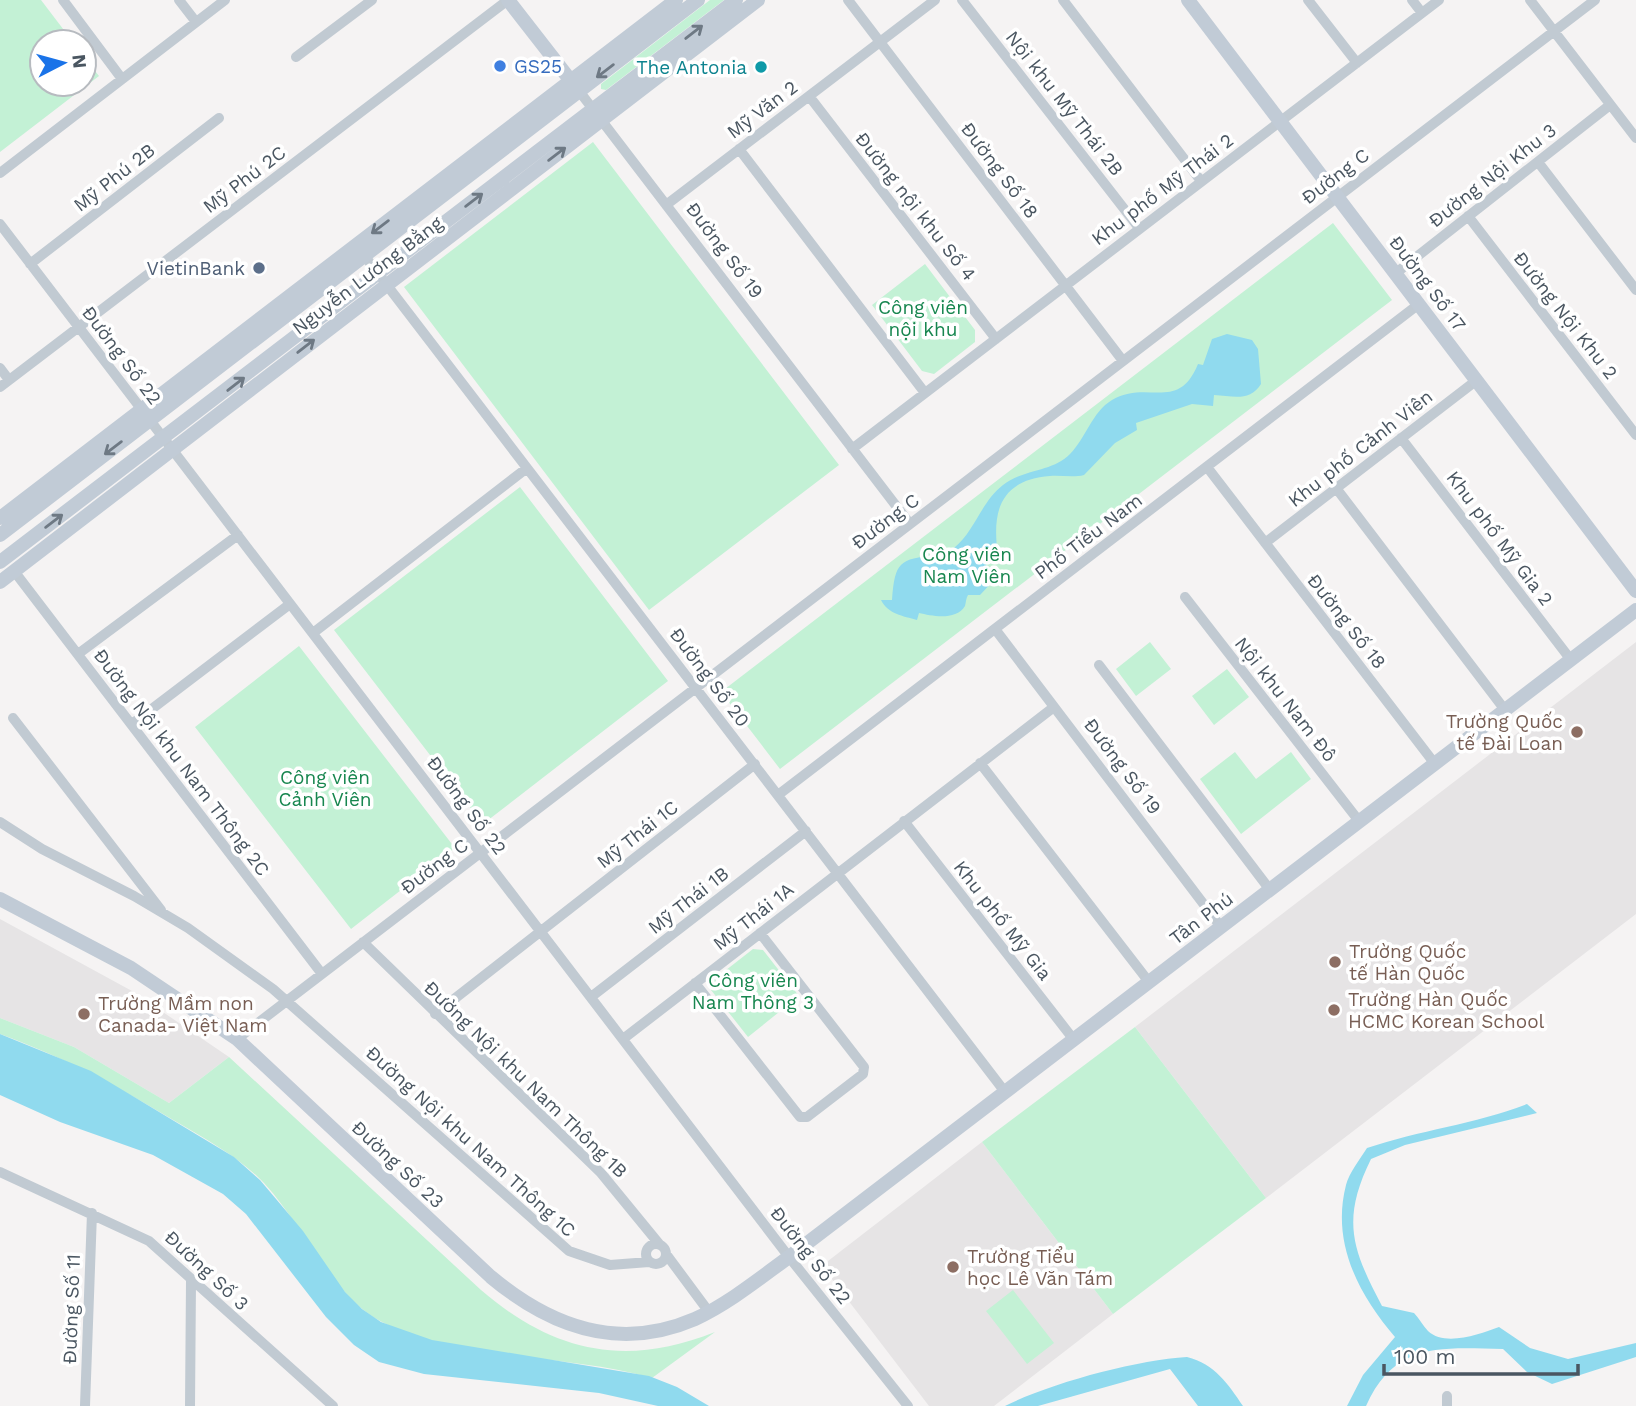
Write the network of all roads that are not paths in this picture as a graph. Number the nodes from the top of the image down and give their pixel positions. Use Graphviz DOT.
graph roads {
  1 [pos="63,0"];
  2 [pos="179,0"];
  3 [pos="225,0"];
  4 [pos="372,0"];
  5 [pos="508,0"];
  6 [pos="676,0"];
  7 [pos="698,0"];
  8 [pos="736,0"];
  9 [pos="758,0"];
  10 [pos="848,0"];
  11 [pos="935,0"];
  12 [pos="962,0"];
  13 [pos="1063,0"];
  14 [pos="1188,0"];
  15 [pos="1308,0"];
  16 [pos="1412,0"];
  17 [pos="1439,0"];
  18 [pos="1530,0"];
  19 [pos="1595,0"];
  20 [pos="1422,13"];
  21 [pos="196,22"];
  22 [pos="1554,32"];
  23 [pos="880,41"];
  24 [pos="296,57"];
  25 [pos="1357,63"];
  26 [pos="122,79"];
  27 [pos="575,86"];
  28 [pos="809,96"];
  29 [pos="1610,105"];
  30 [pos="597,115"];
  31 [pos="219,118"];
  32 [pos="1280,121"];
  33 [pos="1636,138"];
  34 [pos="739,149"];
  35 [pos="1538,162"];
  36 [pos="0,173"];
  37 [pos="1201,181"];
  38 [pos="1337,196"];
  39 [pos="666,205"];
  40 [pos="1468,216"];
  41 [pos="0,224"];
  42 [pos="1139,228"];
  43 [pos="360,250"];
  44 [pos="30,264"];
  45 [pos="1396,273"];
  46 [pos="382,279"];
  47 [pos="1065,285"];
  48 [pos="1636,290"];
  49 [pos="1419,304"];
  50 [pos="79,327"];
  51 [pos="996,338"];
  52 [pos="1124,361"];
  53 [pos="0,369"];
  54 [pos="1477,380"];
  55 [pos="4,383"];
  56 [pos="925,393"];
  57 [pos="146,415"];
  58 [pos="1636,435"];
  59 [pos="1401,438"];
  60 [pos="168,444"];
  61 [pos="852,449"];
  62 [pos="1206,467"];
  63 [pos="527,468"];
  64 [pos="1336,488"];
  65 [pos="0,518"];
  66 [pos="910,524"];
  67 [pos="0,535"];
  68 [pos="238,535"];
  69 [pos="1265,543"];
  70 [pos="0,562"];
  71 [pos="14,571"];
  72 [pos="0,582"];
  73 [pos="1636,591"];
  74 [pos="1185,597"];
  75 [pos="290,604"];
  76 [pos="1636,610"];
  77 [pos="995,629"];
  78 [pos="313,634"];
  79 [pos="78,654"];
  80 [pos="1571,660"];
  81 [pos="1099,665"];
  82 [pos="696,688"];
  83 [pos="1054,707"];
  84 [pos="1505,710"];
  85 [pos="13,718"];
  86 [pos="132,724"];
  87 [pos="981,763"];
  88 [pos="755,764"];
  89 [pos="1435,764"];
  90 [pos="778,795"];
  91 [pos="904,821"];
  92 [pos="1359,821"];
  93 [pos="0,822"];
  94 [pos="806,831"];
  95 [pos="481,853"];
  96 [pos="837,873"];
  97 [pos="1270,890"];
  98 [pos="0,898"];
  99 [pos="165,914"];
  100 [pos="1221,927"];
  101 [pos="541,932"];
  102 [pos="760,933"];
  103 [pos="363,942"];
  104 [pos="323,974"];
  105 [pos="1149,982"];
  106 [pos="695,983"];
  107 [pos="591,997"];
  108 [pos="288,1001"];
  109 [pos="435,1014"];
  110 [pos="237,1039"];
  111 [pos="623,1039"];
  112 [pos="1074,1040"];
  113 [pos="1005,1092"];
  114 [pos="0,1172"];
  115 [pos="92,1213"];
  116 [pos="663,1250"];
  117 [pos="789,1257"];
  118 [pos="649,1262"];
  119 [pos="191,1281"];
  120 [pos="709,1312"];
  121 [pos="85,1406"];
  122 [pos="190,1406"];
  123 [pos="333,1406"];
  124 [pos="908,1406"];
  1 -- 26 [label="street"];
  2 -- 21 [label="street"];
  3 -- 21 [label="street"];
  4 -- 24 [label="street"];
  5 -- 27 [label="street, Đường Số 19"];
  5 -- 50 [label="street, Mỹ Phú 2C"];
  6 -- 27 [label="street, Nguyễn Lương Bằng"];
  7 -- 27 [label="street, Nguyễn Lương Bằng, one-way"];
  30 -- 8 [label="street, Nguyễn Lương Bằng, one-way"];
  9 -- 30 [label="street, Nguyễn Lương Bằng"];
  10 -- 23 [label="street, Đường Số 18"];
  11 -- 23 [label="street"];
  12 -- 42 [label="street, Nội khu Mỹ Thái 2B"];
  13 -- 37 [label="street"];
  14 -- 32 [label="street, Đường Số 17"];
  15 -- 25 [label="street"];
  16 -- 20 [label="street"];
  17 -- 20 [label="street, Khu phố Mỹ Thái 2"];
  18 -- 22 [label="street"];
  19 -- 22 [label="street, Đường C"];
  20 -- 25 [label="street, Khu phố Mỹ Thái 2"];
  21 -- 26 [label="street"];
  22 -- 29 [label="street"];
  22 -- 38 [label="street, Đường C"];
  23 -- 28 [label="street, Mỹ Văn 2"];
  23 -- 47 [label="street, Đường Số 18"];
  25 -- 32 [label="street, Khu phố Mỹ Thái 2"];
  26 -- 36 [label="street"];
  27 -- 30 [label="street, Đường Số 19"];
  27 -- 43 [label="street, Nguyễn Lương Bằng, one-way"];
  28 -- 34 [label="street, Mỹ Văn 2"];
  28 -- 51 [label="street, Đường nội khu Số 4"];
  29 -- 33 [label="street"];
  29 -- 35 [label="street, Đường Nội Khu 3"];
  30 -- 39 [label="street, Đường Số 19"];
  46 -- 30 [label="street, Nguyễn Lương Bằng, one-way"];
  31 -- 44 [label="street, Mỹ Phú 2B"];
  32 -- 37 [label="street, Khu phố Mỹ Thái 2"];
  32 -- 38 [label="street, Đường Số 17"];
  34 -- 39 [label="street, Mỹ Văn 2"];
  34 -- 56 [label="street"];
  35 -- 40 [label="street, Đường Nội Khu 3"];
  35 -- 48 [label="street"];
  37 -- 42 [label="street, Khu phố Mỹ Thái 2"];
  38 -- 45 [label="street, Đường Số 17"];
  38 -- 52 [label="street, Đường C"];
  39 -- 61 [label="street, Đường Số 19"];
  40 -- 45 [label="street, Đường Nội Khu 3"];
  40 -- 58 [label="street, Đường Nội Khu 2"];
  41 -- 44 [label="street, Đường Số 22"];
  42 -- 47 [label="street, Khu phố Mỹ Thái 2"];
  43 -- 46 [label="street, Đường Số 20"];
  43 -- 57 [label="street, Nguyễn Lương Bằng"];
  44 -- 50 [label="street, Đường Số 22"];
  45 -- 49 [label="street, Đường Số 17"];
  60 -- 46 [label="street, Nguyễn Lương Bằng, one-way"];
  46 -- 63 [label="street, Đường Số 20"];
  47 -- 51 [label="street"];
  47 -- 52 [label="street, Đường Số 18"];
  49 -- 54 [label="street, Đường Số 17"];
  49 -- 62 [label="street, Phố Tiểu Nam"];
  50 -- 55 [label="street, Mỹ Phú 2C"];
  50 -- 57 [label="street, Đường Số 22"];
  51 -- 56 [label="street"];
  52 -- 66 [label="street, Đường C"];
  53 -- 55 [label="street"];
  54 -- 59 [label="street, Khu phố Cảnh Viên"];
  54 -- 73 [label="street, Đường Số 17"];
  56 -- 61 [label="street"];
  57 -- 60 [label="street, Đường Số 22"];
  57 -- 65 [label="street, Nguyễn Lương Bằng"];
  57 -- 67 [label="street, Nguyễn Lương Bằng, one-way"];
  59 -- 64 [label="street, Khu phố Cảnh Viên"];
  59 -- 80 [label="street, Khu phố Mỹ Gia 2"];
  60 -- 68 [label="street, Đường Số 22"];
  70 -- 60 [label="street, Nguyễn Lương Bằng, one-way"];
  60 -- 71 [label="street, Nguyễn Lương Bằng"];
  61 -- 66 [label="street, Đường Số 19"];
  62 -- 69 [label="street, Đường Số 18"];
  62 -- 77 [label="street, Phố Tiểu Nam"];
  63 -- 78 [label="street"];
  63 -- 82 [label="street, Đường Số 20"];
  64 -- 69 [label="street, Khu phố Cảnh Viên"];
  64 -- 84 [label="street"];
  66 -- 82 [label="street, Đường C"];
  68 -- 75 [label="street, Đường Số 22"];
  68 -- 79 [label="street"];
  69 -- 89 [label="street, Đường Số 18"];
  71 -- 72 [label="street, Nguyễn Lương Bằng"];
  71 -- 79 [label="street, Đường Nội khu Nam Thông 2C"];
  74 -- 92 [label="street, Nội khu Nam Đô"];
  75 -- 78 [label="street, Đường Số 22"];
  75 -- 86 [label="street"];
  76 -- 80 [label="street, Tân Phú"];
  77 -- 83 [label="street, Đường Số 19"];
  77 -- 90 [label="street, Phố Tiểu Nam"];
  78 -- 95 [label="street, Đường Số 22"];
  79 -- 86 [label="street, Đường Nội khu Nam Thông 2C"];
  80 -- 84 [label="street, Tân Phú"];
  81 -- 97 [label="street"];
  82 -- 88 [label="street, Đường Số 20"];
  82 -- 95 [label="street, Đường C"];
  83 -- 87 [label="street"];
  83 -- 100 [label="street, Đường Số 19"];
  84 -- 89 [label="street, Tân Phú"];
  85 -- 99 [label="street"];
  86 -- 104 [label="street, Đường Nội khu Nam Thông 2C"];
  87 -- 91 [label="street"];
  87 -- 105 [label="street"];
  88 -- 90 [label="street, Đường Số 20"];
  88 -- 101 [label="street, Mỹ Thái 1C"];
  89 -- 92 [label="street, Tân Phú"];
  90 -- 94 [label="street, Đường Số 20"];
  91 -- 96 [label="street"];
  91 -- 112 [label="street, Khu phố Mỹ Gia"];
  92 -- 97 [label="street, Tân Phú"];
  93 -- 99 [label="street"];
  94 -- 96 [label="street, Đường Số 20"];
  94 -- 107 [label="street, Mỹ Thái 1B"];
  95 -- 101 [label="street, Đường Số 22"];
  95 -- 103 [label="street, Đường C"];
  96 -- 102 [label="street, Mỹ Thái 1A"];
  96 -- 113 [label="street, Đường Số 20"];
  97 -- 100 [label="street, Tân Phú"];
  98 -- 110 [label="street, Đường Số 23"];
  99 -- 108 [label="street, Đường Nội khu Nam Thông 1C"];
  100 -- 105 [label="street, Tân Phú"];
  101 -- 107 [label="street, Đường Số 22"];
  101 -- 109 [label="street, Mỹ Thái 1C"];
  102 -- 106 [label="street, Mỹ Thái 1A"];
  102 -- 106 [label="street"];
  103 -- 104 [label="street, Đường C"];
  103 -- 109 [label="street, Đường Nội khu Nam Thông 1B"];
  104 -- 108 [label="street, Đường C"];
  105 -- 112 [label="street, Tân Phú"];
  106 -- 111 [label="street, Mỹ Thái 1A"];
  107 -- 111 [label="street, Đường Số 22"];
  108 -- 110 [label="street, Đường C"];
  108 -- 118 [label="street, Đường Nội khu Nam Thông 1C"];
  109 -- 116 [label="street, Đường Nội khu Nam Thông 1B"];
  110 -- 120 [label="street, Đường Số 23"];
  111 -- 117 [label="street, Đường Số 22"];
  112 -- 113 [label="street, Tân Phú"];
  113 -- 117 [label="street, Tân Phú"];
  114 -- 115 [label="street, Đường Số 3"];
  115 -- 119 [label="street, Đường Số 3"];
  115 -- 121 [label="street, Đường Số 11"];
  116 -- 118 [label="street"];
  116 -- 118 [label="street"];
  116 -- 120 [label="street, Đường Nội khu Nam Thông 1B"];
  117 -- 120 [label="street, Đường Số 23"];
  117 -- 124 [label="street, Đường Số 22"];
  119 -- 122 [label="street"];
  119 -- 123 [label="street, Đường Số 3"];
}
